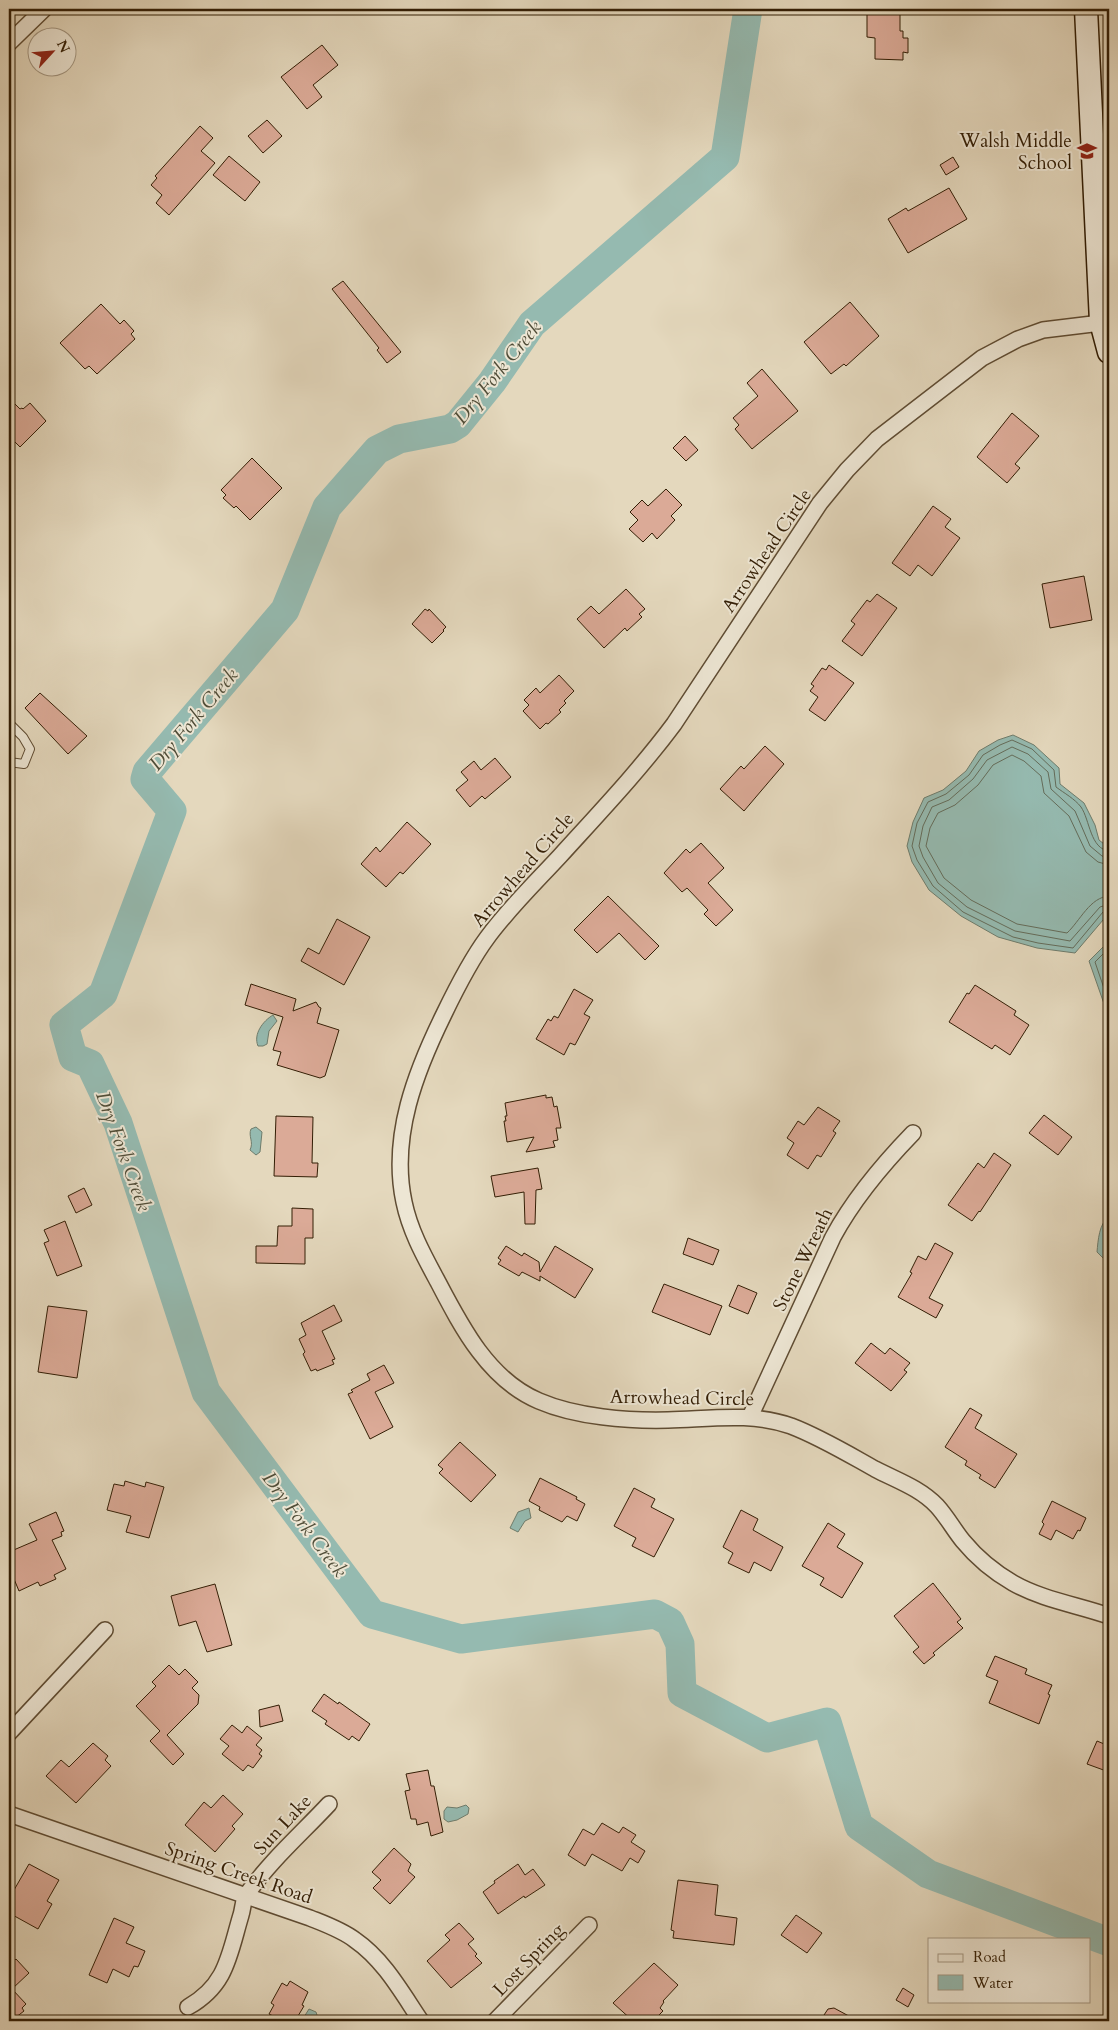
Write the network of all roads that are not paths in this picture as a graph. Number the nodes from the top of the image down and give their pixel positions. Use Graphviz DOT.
graph roads {
  1 [pos="44,9"];
  2 [pos="1086,9"];
  3 [pos="9,43"];
  4 [pos="1105,322"];
  5 [pos="1109,352"];
  6 [pos="9,723"];
  7 [pos="9,762"];
  8 [pos="913,1133"];
  9 [pos="750,1417"];
  10 [pos="1109,1616"];
  11 [pos="105,1630"];
  12 [pos="9,1733"];
  13 [pos="329,1804"];
  14 [pos="9,1814"];
  15 [pos="245,1896"];
  16 [pos="589,1925"];
  17 [pos="188,2007"];
  18 [pos="421,2021"];
  19 [pos="495,2021"];
  1 -- 3 [label="street"];
  2 -- 4 [label="main road"];
  4 -- 5 [label="main road"];
  4 -- 9 [label="street, Arrowhead Circle"];
  6 -- 7 [label="lane"];
  8 -- 9 [label="street, Stone Wreath"];
  9 -- 10 [label="street, Arrowhead Circle"];
  11 -- 12 [label="street"];
  13 -- 15 [label="street, Sun Lake"];
  14 -- 15 [label="street, Spring Creek Road"];
  15 -- 17 [label="street"];
  15 -- 18 [label="street, Spring Creek Road"];
  16 -- 19 [label="street, Lost Spring"];
}
